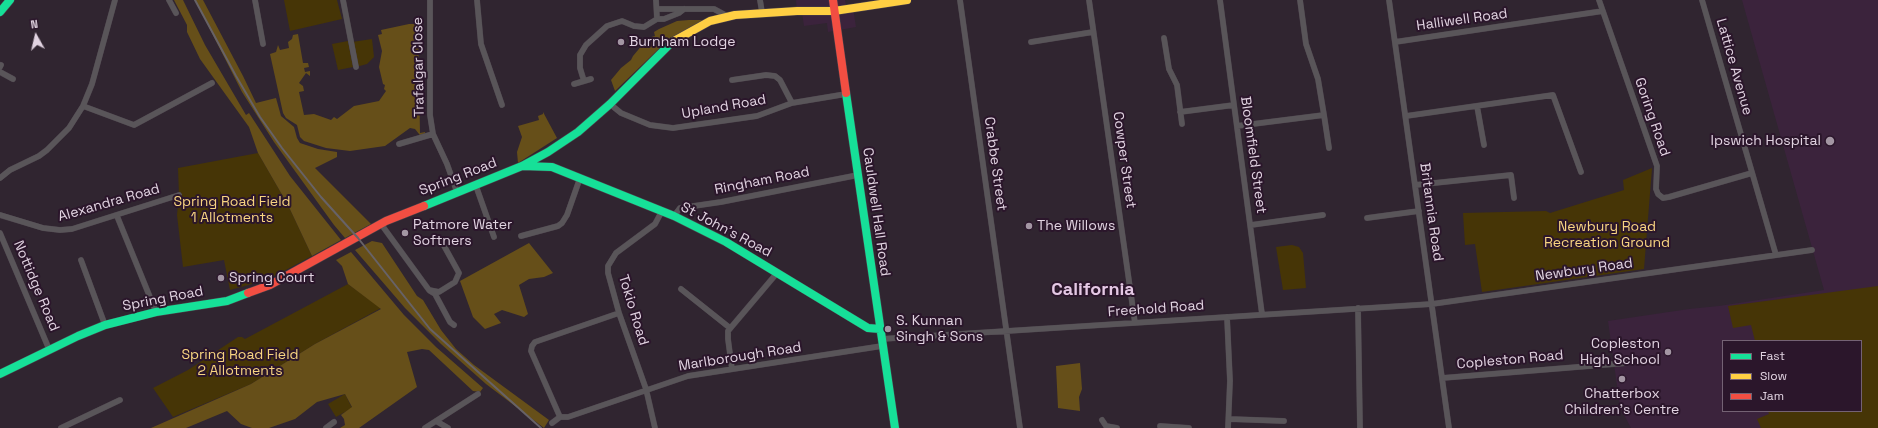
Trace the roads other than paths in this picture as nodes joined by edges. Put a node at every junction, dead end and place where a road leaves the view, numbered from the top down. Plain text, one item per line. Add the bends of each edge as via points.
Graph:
1 (10, 0) edge
2 (115, 0) edge
3 (169, 0) edge
4 (255, 0) edge
5 (343, 0) edge
6 (430, 0) edge
7 (477, 0) edge
8 (656, 0) edge
9 (760, 0) edge
10 (833, 0) edge
11 (907, 0) edge
12 (960, 0) edge
13 (1089, 0) edge
14 (1220, 0) edge
15 (1300, 0) edge
16 (1389, 0) edge
17 (1599, 0) edge
18 (1702, 0) edge
19 (657, 9) junction
20 (684, 9) junction
21 (834, 11) junction
22 (1603, 11) junction
23 (0, 12) edge
24 (762, 12) junction
25 (176, 13) dead end
26 (728, 16) junction
27 (657, 19) junction
28 (1093, 32) junction
29 (1164, 38) dead end
30 (1031, 42) dead end
31 (1395, 42) junction
32 (263, 44) dead end
33 (356, 66) dead end
34 (0, 72) edge
35 (13, 79) dead end
36 (592, 79) dead end
37 (732, 80) dead end
38 (584, 81) junction
39 (212, 83) dead end
40 (574, 84) dead end
41 (846, 94) junction
42 (792, 103) junction
43 (610, 104) junction
44 (502, 105) dead end
45 (1234, 105) junction
46 (83, 106) junction
47 (1477, 106) junction
48 (1180, 112) junction
49 (1324, 115) junction
50 (1406, 116) junction
51 (1182, 124) dead end
52 (1237, 126) junction
53 (433, 134) junction
54 (399, 144) dead end
55 (1484, 145) dead end
56 (1329, 148) dead end
57 (548, 152) junction
58 (522, 166) junction
59 (552, 168) junction
60 (1581, 172) dead end
61 (1752, 173) junction
62 (858, 175) junction
63 (0, 178) edge
64 (580, 178) junction
65 (1415, 185) junction
66 (476, 186) junction
67 (457, 192) junction
68 (179, 195) dead end
69 (1514, 198) dead end
70 (662, 211) junction
71 (1419, 211) junction
72 (0, 215) edge
73 (1323, 215) dead end
74 (117, 216) junction
75 (674, 216) junction
76 (1367, 218) dead end
77 (382, 224) junction
78 (1251, 225) junction
79 (0, 233) edge
80 (521, 236) dead end
81 (494, 237) dead end
82 (444, 244) dead end
83 (1812, 250) dead end
84 (1776, 255) junction
85 (81, 260) dead end
86 (778, 273) junction
87 (680, 289) dead end
88 (429, 290) junction
89 (1432, 304) junction
90 (1358, 308) junction
91 (156, 312) junction
92 (619, 313) junction
93 (1262, 314) junction
94 (1227, 317) junction
95 (1135, 323) junction
96 (454, 324) dead end
97 (105, 325) junction
98 (730, 328) junction
99 (880, 329) junction
100 (1006, 330) junction
101 (882, 343) junction
102 (49, 349) junction
103 (1627, 362) dead end
104 (732, 369) junction
105 (0, 374) edge
106 (1442, 378) junction
107 (646, 389) junction
108 (478, 394) dead end
109 (120, 400) dead end
110 (560, 418) junction
111 (1229, 419) junction
112 (1102, 420) dead end
113 (436, 421) junction
114 (1284, 421) dead end
115 (334, 422) dead end
116 (552, 424) dead end
117 (1160, 426) dead end
118 (1108, 427) edge
119 (61, 428) edge
120 (326, 428) edge
121 (426, 428) edge
122 (448, 428) edge
123 (655, 428) edge
124 (894, 428) edge
125 (1020, 428) edge
126 (1117, 428) edge
127 (1189, 428) edge
128 (1228, 428) edge
129 (1360, 428) edge
130 (1449, 428) edge

1 - 23 street
2 - 46 street via 92,84
3 - 25 street
4 - 32 street
5 - 33 street
6 - 53 street, Trafalgar Close via 429,104
7 - 44 street via 481,44
8 - 19 street
9 - 24 street
10 - 21 street, Cauldwell Hall Road
11 - 21 street, Spring Road
12 - 100 street, Crabbe Street
13 - 28 street, Cowper Street
14 - 45 street, Bloomfield Street
15 - 49 street via 1306,44 1318,79
16 - 31 street, Britannia Road
17 - 22 street, Goring Road
18 - 61 street, Lattice Avenue
19 - 20 street
19 - 27 street
20 - 26 street via 716,9
20 - 27 street via 679,13
21 - 24 street, Spring Road
21 - 41 street, Cauldwell Hall Road
22 - 31 street, Halliwell Road
22 - 61 street, Goring Road via 1657,166 1658,194 1663,198 1669,197
24 - 26 street, Spring Road
26 - 43 street, Spring Road via 710,21 678,37
27 - 38 street via 644,27 622,21 607,26 586,45 580,55
28 - 30 street
28 - 95 street, Cowper Street
29 - 48 street via 1169,69 1177,85
31 - 50 street, Britannia Road
34 - 35 street
36 - 38 street
37 - 42 street via 775,76 780,80
38 - 40 street
39 - 46 street via 134,125
41 - 42 street, Upland Road
41 - 62 street, Cauldwell Hall Road
42 - 43 street, Upland Road via 757,116 667,128 632,119 616,111
43 - 57 street, Spring Road via 578,132
45 - 48 street
45 - 52 street, Bloomfield Street
46 - 63 street via 69,128 47,150
47 - 50 street
47 - 55 street
47 - 60 street via 1553,95
48 - 51 street
49 - 52 street
49 - 56 street
50 - 65 street, Britannia Road
52 - 78 street, Bloomfield Street
53 - 54 street, Trafalgar Close
53 - 67 street, Trafalgar Close
57 - 58 street, Spring Road
57 - 59 street
58 - 59 street, St John's Road
58 - 66 street, Spring Road
59 - 64 street, St John's Road
61 - 84 street, Lattice Avenue
62 - 75 street, Ringham Road via 680,208
62 - 99 street, Cauldwell Hall Road
64 - 70 street, St John's Road
64 - 80 street via 562,223
65 - 69 street via 1511,175
65 - 71 street, Britannia Road
66 - 67 street, Spring Road
66 - 81 street
67 - 77 street, Spring Road
68 - 74 street, Alexandra Road
70 - 75 street, St John's Road
70 - 92 street, Tokio Road via 655,224 610,261 608,273
71 - 76 street
71 - 89 street, Britannia Road
72 - 74 street, Alexandra Road via 54,230 72,229
73 - 78 street
74 - 91 street
75 - 86 street, St John's Road
77 - 88 street
77 - 91 street, Spring Road via 270,285 227,301
78 - 93 street, Bloomfield Street
79 - 102 street, Nottidge Road
82 - 88 street via 459,273 455,282 439,292
83 - 84 street, Newbury Road
84 - 89 street, Newbury Road
85 - 97 street
86 - 98 street
86 - 99 street, St John's Road via 868,328
87 - 98 street
88 - 96 street via 435,294 450,322
89 - 90 street, Freehold Road
89 - 106 street, Britannia Road
90 - 93 street, Freehold Road
90 - 129 street
91 - 97 street, Spring Road
92 - 107 street, Tokio Road
92 - 110 street via 535,342 532,346 531,351
93 - 94 street, Freehold Road
94 - 95 street, Freehold Road
94 - 111 street
95 - 100 street, Freehold Road
97 - 102 street, Spring Road
98 - 104 street via 728,339
99 - 101 street, Cauldwell Hall Road
100 - 101 street, Freehold Road
100 - 125 street, Crabbe Street
101 - 104 street, Marlborough Road
101 - 124 street, Cauldwell Hall Road
102 - 105 street, Spring Road
103 - 106 street, Copleston Road
104 - 107 street, Marlborough Road via 684,376
106 - 130 street, Britannia Road
107 - 110 street, Marlborough Road
107 - 123 street, Tokio Road
108 - 113 street
109 - 119 street
110 - 116 street
111 - 114 street
111 - 128 street
112 - 118 street
113 - 121 street
113 - 122 street
115 - 120 street
117 - 127 street
118 - 126 street

